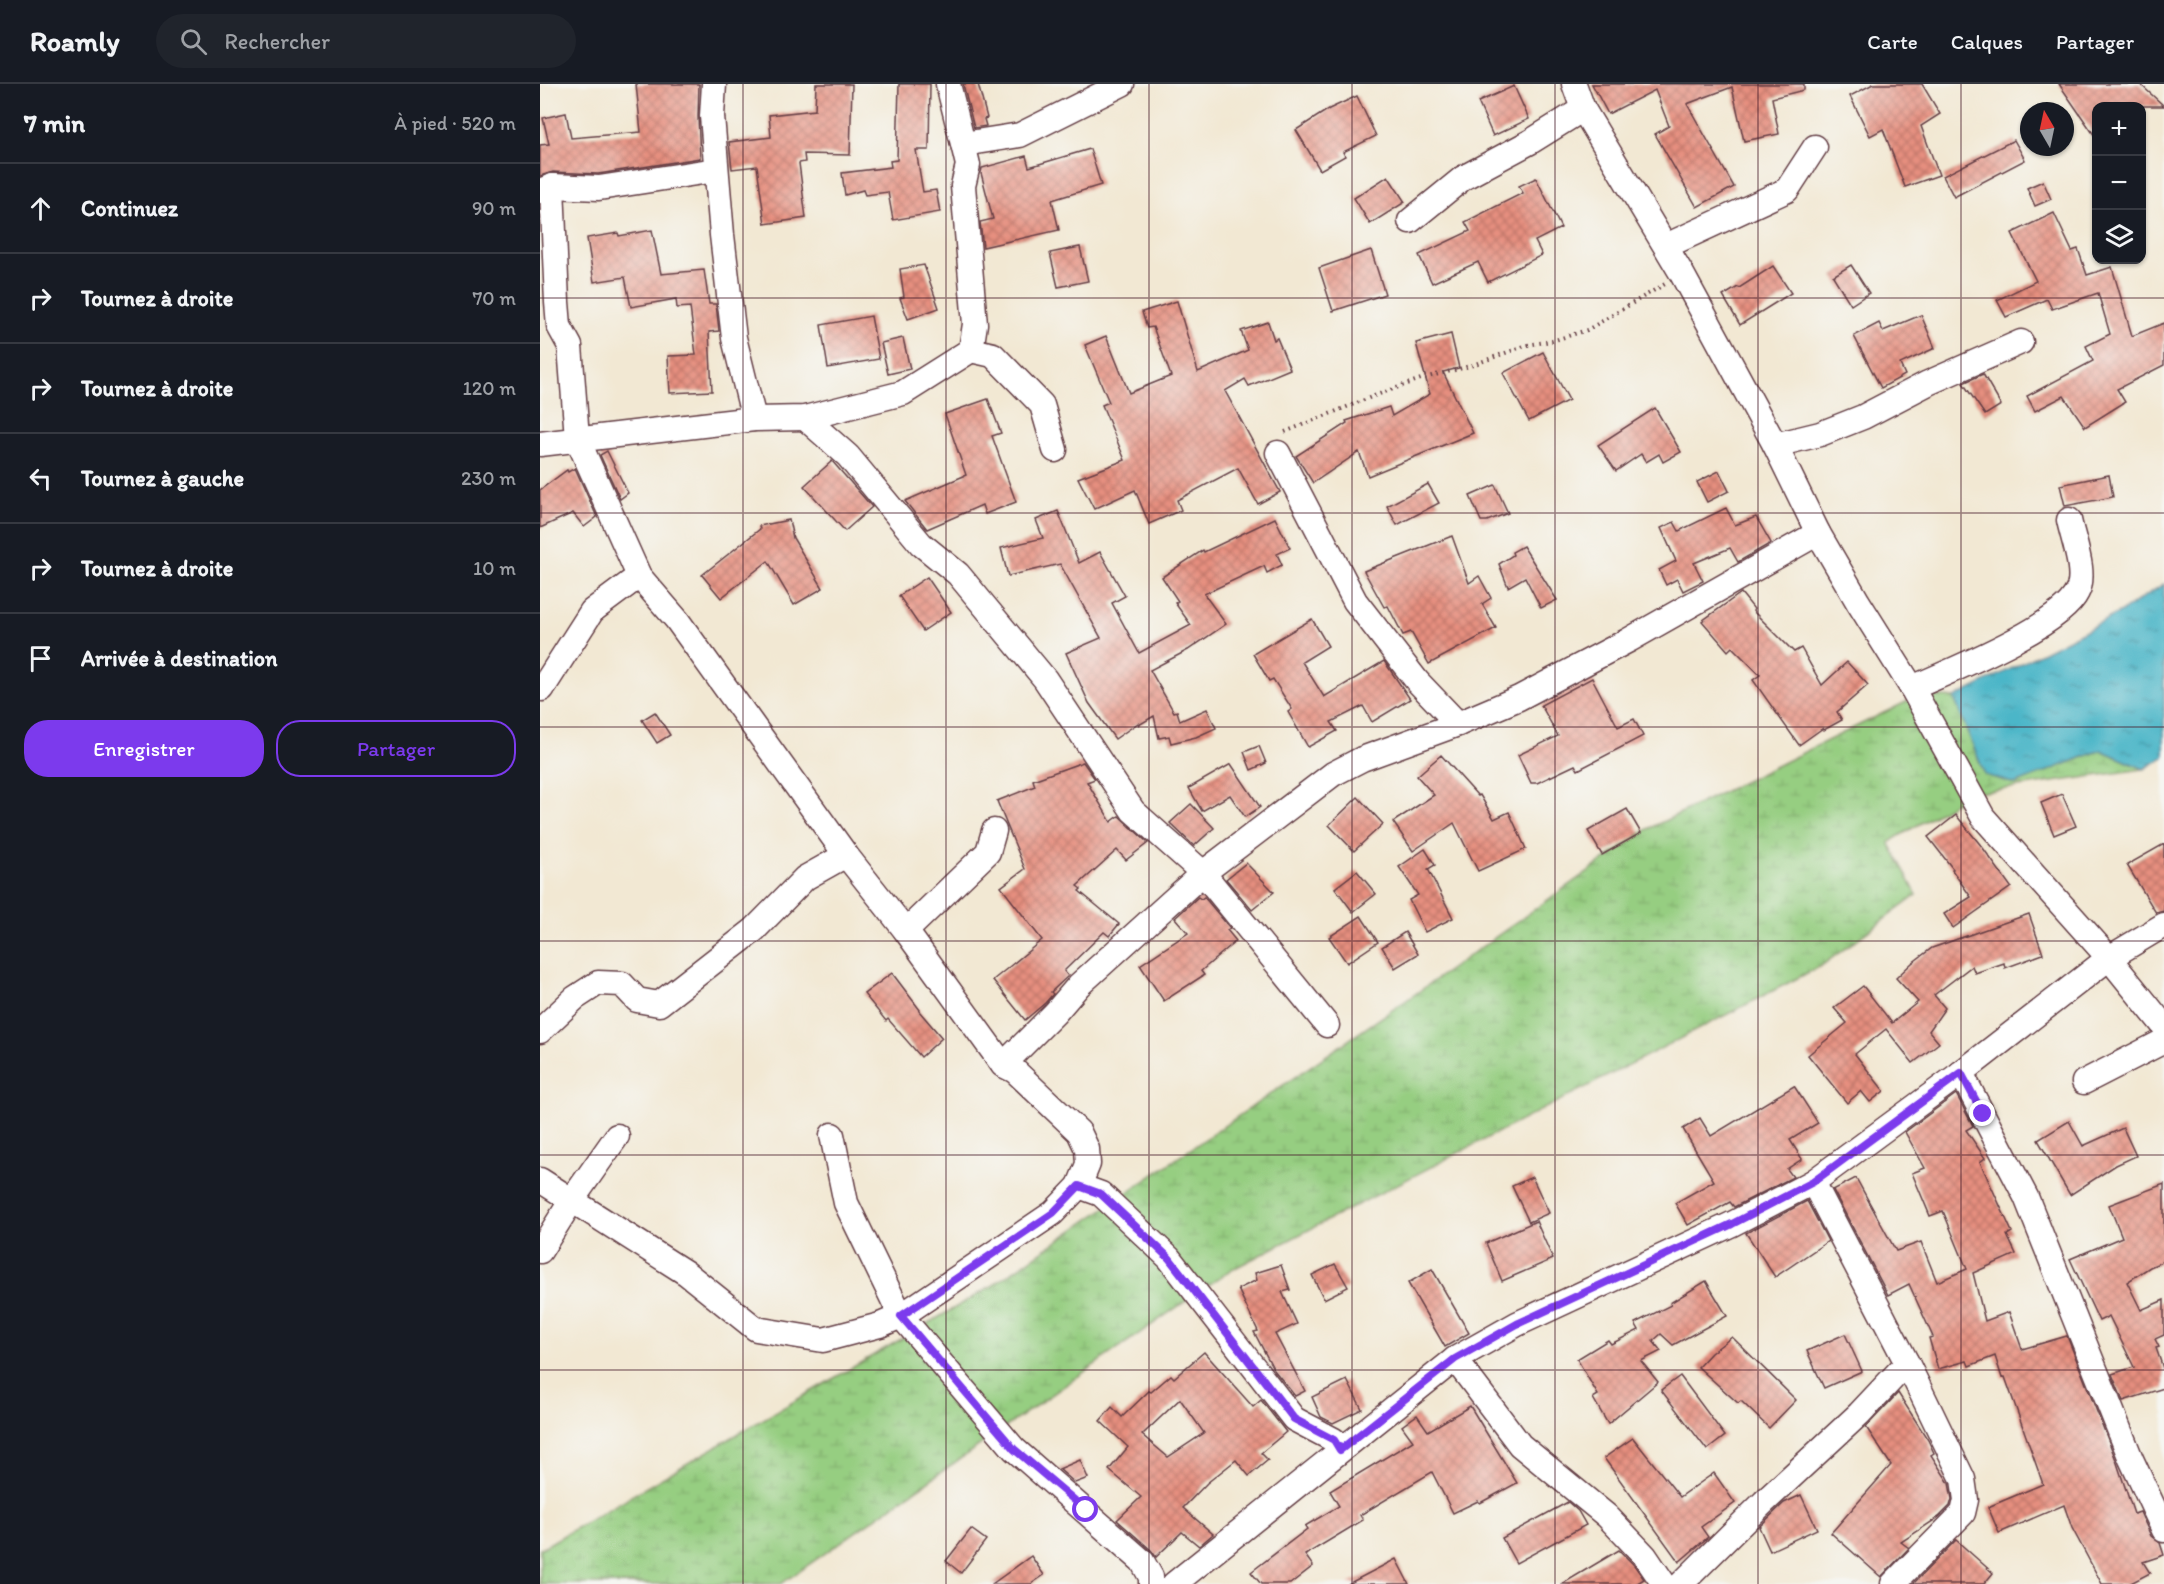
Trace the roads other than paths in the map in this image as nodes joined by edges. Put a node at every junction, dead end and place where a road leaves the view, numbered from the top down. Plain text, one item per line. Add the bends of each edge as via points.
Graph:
1 (714, 84) edge
2 (948, 84) edge
3 (1122, 84) edge
4 (1574, 84) edge
5 (1583, 109) junction
6 (963, 144) junction
7 (1815, 147) dead end
8 (716, 170) junction
9 (546, 188) edge
10 (1410, 221) dead end
11 (1666, 246) junction
12 (2021, 342) dead end
13 (971, 350) junction
14 (805, 418) junction
15 (754, 419) junction
16 (577, 438) junction
17 (540, 444) edge
18 (1775, 445) junction
19 (1055, 450) dead end
20 (1278, 453) road end
21 (2068, 520) dead end
22 (1818, 533) junction
23 (639, 576) junction
24 (540, 688) edge
25 (1912, 688) junction
26 (1458, 724) junction
27 (994, 831) dead end
28 (846, 855) junction
29 (1203, 873) junction
30 (2164, 925) edge
31 (906, 931) junction
32 (2109, 958) junction
33 (1327, 1025) dead end
34 (2164, 1026) edge
35 (540, 1031) edge
36 (2164, 1041) edge
37 (1003, 1065) junction
38 (1961, 1073) junction
39 (2084, 1082) dead end
40 (832, 1135) dead end
41 (617, 1137) dead end
42 (540, 1180) edge
43 (1813, 1182) junction
44 (1079, 1186) junction
45 (572, 1200) junction
46 (540, 1251) edge
47 (901, 1316) junction
48 (1455, 1359) junction
49 (1907, 1363) junction
50 (1340, 1450) junction
51 (2164, 1530) edge
52 (1151, 1584) edge
53 (1174, 1584) edge
54 (1664, 1584) edge
55 (1681, 1584) edge
56 (1893, 1584) edge

1 - 8 street
2 - 6 street
3 - 6 street via 1020,135
4 - 5 street
5 - 10 street via 1463,178
5 - 11 street
6 - 13 street via 968,165 963,186 975,324
7 - 11 street via 1787,190
8 - 9 street via 599,188
8 - 15 street via 734,338
9 - 16 street via 559,326 570,346
11 - 18 street
12 - 18 street via 1863,417 1820,434
13 - 14 street via 903,393
13 - 19 street via 993,355 1042,405
14 - 15 street
14 - 29 street via 848,456 921,544 958,574 1045,679 1133,811
15 - 16 street
16 - 17 street
16 - 23 street
18 - 22 street
20 - 26 street via 1355,601 1417,681
21 - 25 street via 2081,575 2078,591 2064,608 2034,629
22 - 25 street
22 - 26 street via 1629,640 1519,698
23 - 24 street via 592,611
23 - 28 street via 677,620
25 - 32 street via 1983,817
26 - 29 street via 1362,759 1333,774
27 - 31 street via 988,852
28 - 31 street
28 - 35 street via 805,878 754,930 659,1004 637,1000 622,984 598,983 575,998
29 - 33 street
29 - 37 street via 1079,985
30 - 32 street
31 - 37 street
32 - 34 street
32 - 38 street
36 - 39 street
37 - 44 street via 1015,1071 1079,1132 1087,1149 1088,1164
38 - 43 street
38 - 51 street via 2026,1197 2131,1459
40 - 47 street via 846,1203
41 - 45 street
42 - 45 street
43 - 48 street via 1517,1324
43 - 49 street
44 - 47 street via 1053,1213
44 - 50 street via 1101,1194 1169,1258 1294,1419 1334,1440
45 - 46 street
45 - 47 street via 686,1273 756,1329 823,1340
47 - 52 street via 1014,1449 1142,1561
48 - 50 street
48 - 54 street via 1520,1445 1607,1516 1645,1556
49 - 55 street
49 - 56 street via 1963,1479 1966,1500 1963,1513
50 - 53 street

